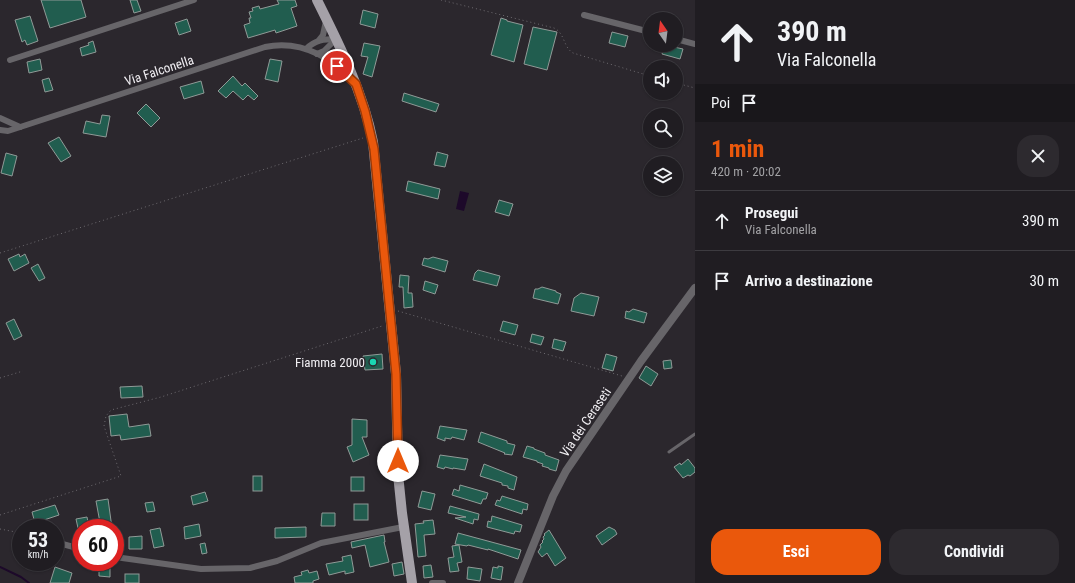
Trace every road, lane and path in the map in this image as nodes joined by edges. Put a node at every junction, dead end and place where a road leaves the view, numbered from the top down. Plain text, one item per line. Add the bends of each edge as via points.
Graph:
1 (194, 0) edge
2 (317, 0) edge
3 (441, 0) edge
4 (584, 15) dead end
5 (326, 18) junction
6 (643, 30) edge
7 (336, 39) junction
8 (320, 40) junction
9 (683, 41) edge
10 (695, 44) edge
11 (306, 49) junction
12 (317, 54) junction
13 (10, 60) dead end
14 (643, 74) edge
15 (356, 84) junction
16 (683, 85) edge
17 (695, 88) edge
18 (0, 118) edge
19 (20, 127) junction
20 (0, 130) edge
21 (371, 135) junction
22 (0, 253) edge
23 (695, 288) edge
24 (390, 308) junction
25 (391, 323) junction
26 (23, 370) dead end
27 (0, 378) edge
28 (629, 378) junction
29 (695, 434) edge
30 (669, 452) dead end
31 (0, 515) edge
32 (403, 527) junction
33 (0, 529) edge
34 (12, 531) edge
35 (124, 558) edge
36 (412, 583) edge
37 (432, 583) edge
38 (443, 583) edge
39 (518, 583) edge

1 - 13 street
2 - 5 main road
3 - 14 path via 554,28 560,31 567,47 573,53
4 - 6 street
5 - 7 main road
5 - 8 street
7 - 8 street
7 - 12 street via 324,52
7 - 15 main road
8 - 11 street
9 - 10 street
11 - 12 street, Via Falconella
11 - 19 street, Via Falconella via 287,45 265,47
12 - 15 street, Via Falconella via 329,59
15 - 21 main road
16 - 17 path
18 - 19 street
19 - 20 street, Via Falconella via 8,131
21 - 22 path
21 - 24 main road
23 - 28 street, Via dei Ceraseti
24 - 25 main road
24 - 28 path
25 - 31 path via 161,397 111,410 106,416 104,426 121,476
25 - 32 main road via 397,387 398,474
26 - 27 path
28 - 39 street, Via dei Ceraseti via 562,478
29 - 30 lane
32 - 35 street via 321,543 277,561 250,568 201,568
32 - 36 main road
33 - 34 path
37 - 38 street

